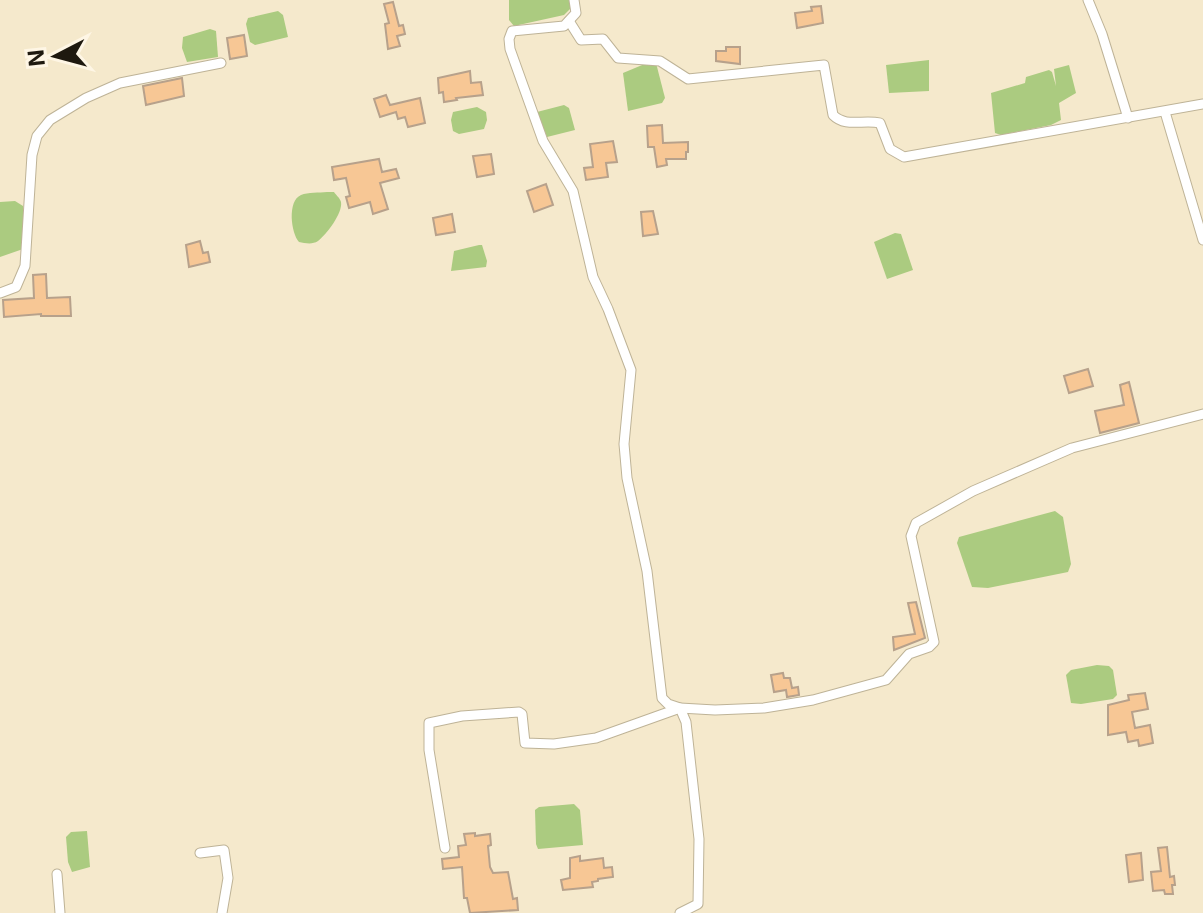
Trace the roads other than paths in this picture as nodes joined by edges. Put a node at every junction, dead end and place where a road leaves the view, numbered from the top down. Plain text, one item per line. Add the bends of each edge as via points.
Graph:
1 (574, 0) edge
2 (1088, 0) edge
3 (569, 21) junction
4 (221, 63) dead end
5 (1203, 104) edge
6 (1165, 112) junction
7 (1128, 118) junction
8 (1203, 240) edge
9 (0, 293) edge
10 (1203, 414) edge
11 (680, 708) junction
12 (445, 848) dead end
13 (200, 853) dead end
14 (57, 874) dead end
15 (60, 913) edge
16 (222, 913) edge
17 (680, 913) edge

1 - 3 street via 576,13
2 - 7 street
3 - 7 street via 581,40 603,39 618,58 660,61 688,79 824,65 833,115 846,123 880,123 890,149 904,157
3 - 11 street via 564,26 512,31 510,49 543,141 573,191 593,277 631,370 624,444 627,478 647,571 662,698
4 - 9 street via 120,83 50,120 37,136 32,155 25,266 16,287
5 - 6 street
6 - 7 street
6 - 8 street
10 - 11 street via 1072,448 973,491 916,523 911,536 934,642 909,654 886,680 764,708
11 - 12 street via 596,738 554,744 525,743 519,712 429,723
11 - 17 street via 686,722 699,852 698,904
13 - 16 street via 224,850 228,878
14 - 15 street

